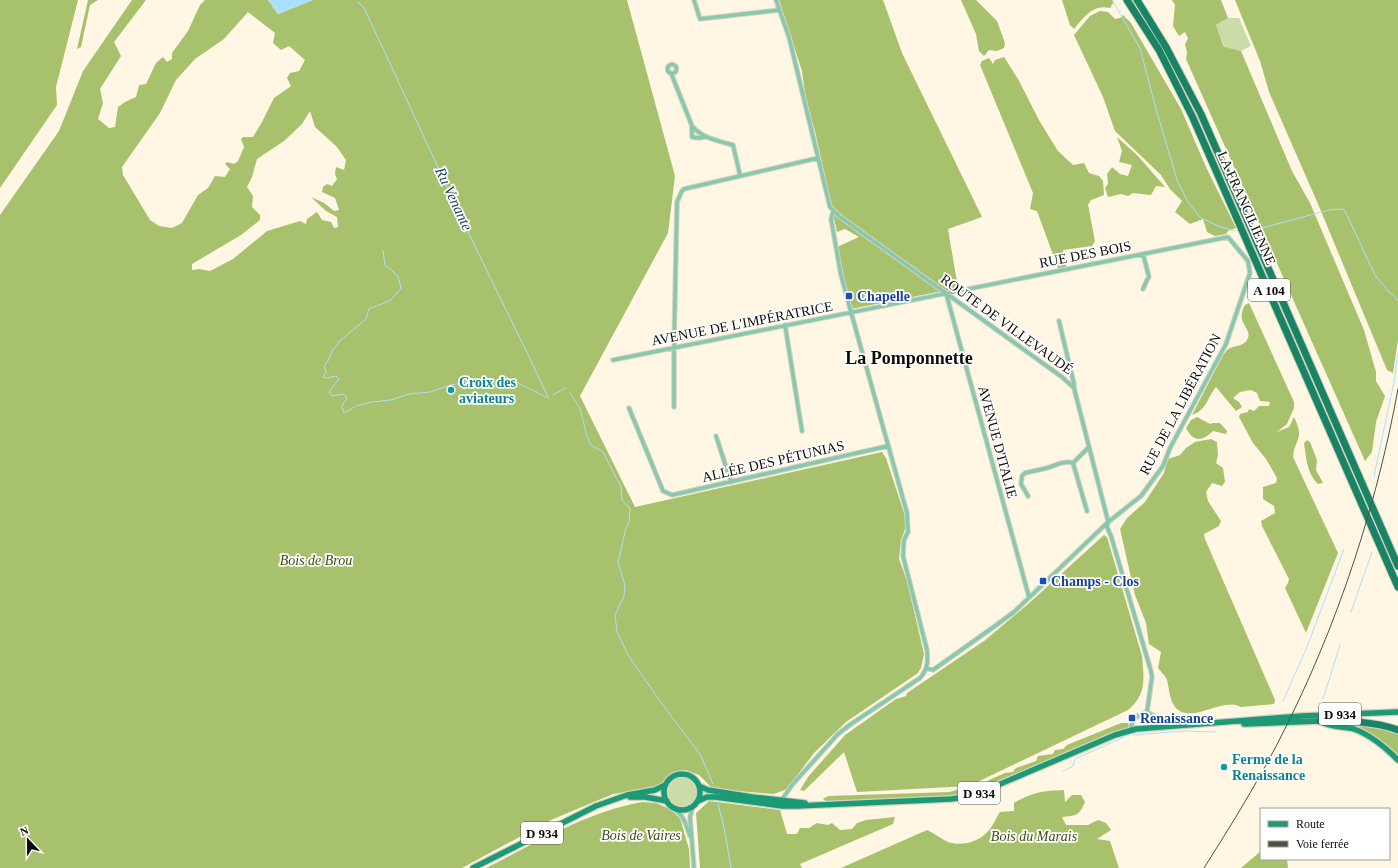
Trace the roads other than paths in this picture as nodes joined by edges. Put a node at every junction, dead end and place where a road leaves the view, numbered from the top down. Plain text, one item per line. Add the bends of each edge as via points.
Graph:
1 (694, 0) edge
2 (776, 0) edge
3 (1127, 0) edge
4 (1137, 0) edge
5 (779, 10) junction
6 (671, 73) dead end
7 (692, 126) junction
8 (705, 137) junction
9 (818, 158) junction
10 (740, 175) junction
11 (833, 212) junction
12 (1143, 254) junction
13 (1248, 261) joint
14 (1143, 289) dead end
15 (946, 293) junction
16 (851, 312) junction
17 (1059, 321) dead end
18 (785, 325) junction
19 (674, 347) junction
20 (613, 360) dead end
21 (1074, 388) junction
22 (674, 407) dead end
23 (629, 408) dead end
24 (802, 431) dead end
25 (716, 436) dead end
26 (888, 446) junction
27 (1089, 447) junction
28 (1073, 463) junction
29 (731, 482) junction
30 (1028, 496) dead end
31 (1086, 511) dead end
32 (1107, 523) junction
33 (1398, 566) edge
34 (1398, 586) edge
35 (1029, 597) junction
36 (927, 668) junction
37 (1146, 712) junction
38 (1398, 712) edge
39 (1320, 721) junction
40 (1198, 724) junction
41 (1398, 730) edge
42 (1130, 731) junction
43 (1398, 760) edge
44 (665, 785) junction
45 (699, 786) junction
46 (612, 800) junction
47 (781, 800) junction
48 (667, 801) junction
49 (698, 801) junction
50 (749, 801) junction
51 (817, 805) junction
52 (693, 806) junction
53 (675, 809) junction
54 (692, 843) junction
55 (473, 868) edge
56 (694, 868) edge

1 - 5 street via 700,19
2 - 5 street
3 - 34 highway, LA FRANCILIENNE / A 104 via 1159,50 1193,118
4 - 33 highway, LA FRANCILIENNE / A 104 via 1166,47 1201,114
5 - 9 street via 789,37
6 - 7 street
7 - 8 street
7 - 8 street via 692,137
8 - 10 street via 733,145
9 - 10 street
9 - 11 street via 828,202
10 - 19 street via 684,189 677,202
11 - 15 street, ROUTE DE VILLEVAUDÉ
11 - 16 street via 831,219 841,275
12 - 13 street, RUE DES BOIS via 1228,237
12 - 14 street via 1149,277
12 - 15 street, RUE DES BOIS
13 - 32 street, RUE DE LA LIBÉRATION via 1250,273 1226,344 1170,448 1163,466 1141,496
15 - 16 street, AVENUE DE L'IMPÉRATRICE
15 - 21 street, ROUTE DE VILLEVAUDÉ
15 - 35 street, AVENUE D'ITALIE
16 - 18 street, AVENUE DE L'IMPÉRATRICE
16 - 26 street
17 - 21 street
18 - 19 street, AVENUE DE L'IMPÉRATRICE
18 - 24 street
19 - 20 street, AVENUE DE L'IMPÉRATRICE
19 - 22 street
21 - 27 street, ROUTE DE VILLEVAUDÉ
23 - 29 street, ALLÉE DES PÉTUNIAS via 663,492 672,495
25 - 29 street
26 - 29 street, ALLÉE DES PÉTUNIAS
26 - 36 street via 907,513 908,532 904,540 903,556 926,650
27 - 28 street
27 - 32 street, ROUTE DE VILLEVAUDÉ
28 - 30 street via 1061,463 1025,473 1021,484
28 - 31 street
32 - 35 street, RUE DE LA LIBÉRATION
32 - 37 street, ROUTE DE VILLEVAUDÉ via 1151,671
35 - 36 street, RUE DE LA LIBÉRATION via 995,626 938,667 933,670
36 - 47 street via 920,678 838,734
37 - 40 street via 1168,723
37 - 42 street via 1140,713 1134,719
38 - 40 main road, D 934
39 - 41 highway via 1355,721
39 - 42 main road, D 934
39 - 43 main road, D 934 via 1326,725 1355,730 1367,735
40 - 42 main road, D 934
42 - 51 main road, D 934 via 1114,735 972,796
44 - 45 main road via 680,774 687,774
44 - 46 main road, D 934 via 655,790
44 - 48 main road via 664,796
45 - 47 main road, D 934 via 708,790
45 - 49 main road
46 - 48 main road, D 934 via 645,797
46 - 55 main road, D 934
47 - 50 street
47 - 51 main road, D 934
48 - 53 main road
49 - 50 main road, D 934 via 707,797
49 - 52 main road
50 - 51 main road, D 934 via 782,806
52 - 53 main road via 688,809
52 - 54 street via 690,817
53 - 54 street via 684,818
54 - 56 street

